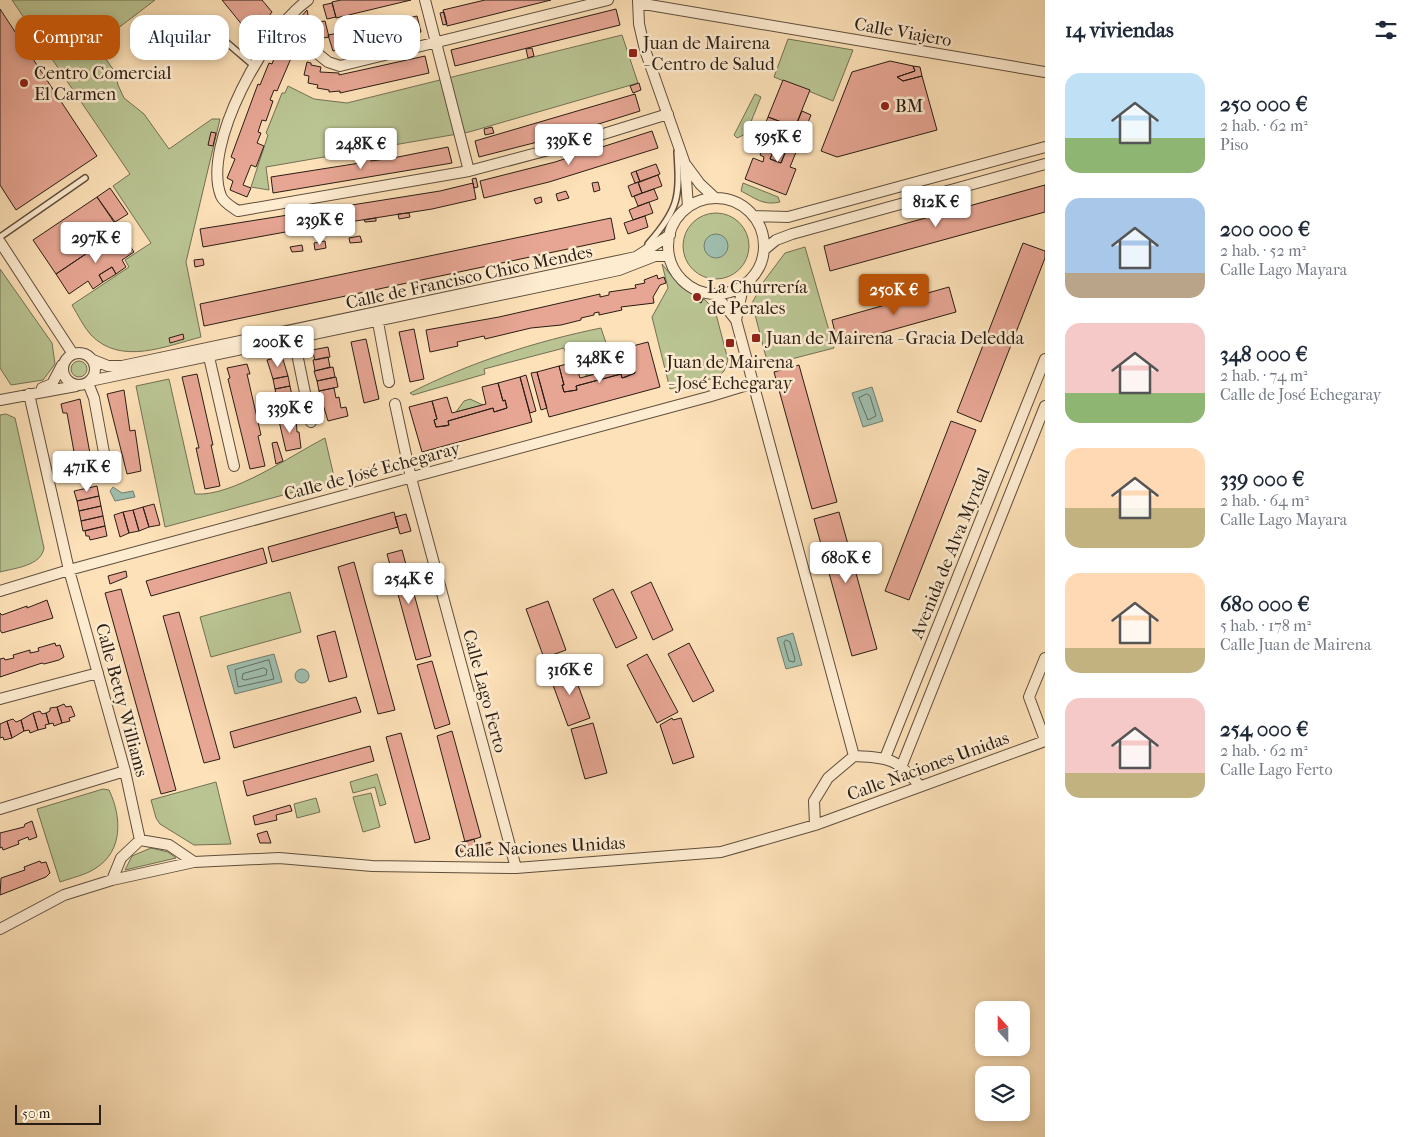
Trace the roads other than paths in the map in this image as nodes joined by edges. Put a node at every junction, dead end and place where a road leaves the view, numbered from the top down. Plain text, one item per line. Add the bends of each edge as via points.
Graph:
1 (308, 0) edge
2 (425, 0) edge
3 (608, 0) edge
4 (638, 2) edge
5 (293, 15) edge
6 (436, 43) junction
7 (229, 45) edge
8 (324, 59) edge
9 (257, 60) edge
10 (253, 65) junction
11 (1045, 72) edge
12 (668, 114) junction
13 (676, 139) junction
14 (1045, 147) edge
15 (685, 164) junction
16 (1045, 164) edge
17 (469, 171) junction
18 (85, 178) dead end
19 (715, 198) junction
20 (688, 207) junction
21 (754, 216) junction
22 (670, 235) junction
23 (0, 237) edge
24 (0, 242) edge
25 (648, 250) junction
26 (765, 250) junction
27 (670, 256) junction
28 (742, 287) junction
29 (716, 295) junction
30 (736, 320) junction
31 (378, 322) junction
32 (294, 340) junction
33 (73, 354) junction
34 (209, 357) junction
35 (1045, 359) edge
36 (93, 360) junction
37 (63, 364) junction
38 (89, 382) junction
39 (390, 382) dead end
40 (754, 383) junction
41 (76, 386) junction
42 (29, 394) junction
43 (0, 400) edge
44 (395, 404) dead end
45 (1045, 406) edge
46 (312, 422) dead end
47 (105, 458) dead end
48 (234, 466) dead end
49 (411, 478) junction
50 (69, 570) junction
51 (0, 591) edge
52 (1044, 662) edge
53 (98, 674) junction
54 (0, 699) edge
55 (1045, 740) edge
56 (854, 756) junction
57 (885, 758) junction
58 (902, 765) junction
59 (125, 771) junction
60 (920, 786) junction
61 (0, 809) edge
62 (815, 825) junction
63 (140, 840) junction
64 (194, 862) junction
65 (516, 868) junction
66 (112, 880) junction
67 (0, 929) edge

1 - 5 street
2 - 6 street
3 - 6 street
4 - 11 street, Calle Viajero
4 - 12 street via 645,50
6 - 8 street via 340,66
6 - 17 street
7 - 10 lane
9 - 10 street
10 - 17 street via 233,107 216,176 222,197 238,211
12 - 13 street
12 - 17 street
13 - 15 street
13 - 25 lane via 679,187 676,204 670,218 648,244
14 - 21 street via 788,217
15 - 19 street
15 - 20 street
16 - 26 street via 792,234 776,240
18 - 23 lane
19 - 20 street
19 - 21 street via 744,206
20 - 22 street via 678,217
21 - 26 street via 761,227
22 - 25 street, Calle de Francisco Chico Mendes
22 - 27 street
24 - 33 street
25 - 36 street, Calle de Francisco Chico Mendes via 627,260 122,366 108,366
26 - 28 street via 761,266
27 - 29 street via 678,276 688,286
27 - 31 street, Calle de Francisco Chico Mendes via 655,256 619,270
28 - 29 street
28 - 30 street
29 - 30 street
30 - 40 street
31 - 32 street, Calle de Francisco Chico Mendes
31 - 39 street
32 - 34 street, Calle de Francisco Chico Mendes
32 - 46 street
33 - 36 street via 84,353
33 - 37 street
34 - 38 street, Calle de Francisco Chico Mendes
34 - 48 street
35 - 57 street, Avenida de Alva Myrdal
36 - 38 street via 95,371
37 - 41 street via 64,378
37 - 42 street via 52,384
38 - 41 street
38 - 47 street
40 - 49 street, Calle de José Echegaray
40 - 56 street
41 - 42 street
42 - 43 street
42 - 50 street, Calle Betty Williams
44 - 49 street, Calle Lago Ferto
45 - 58 street, Avenida de Alva Myrdal
49 - 50 street, Calle de José Echegaray
49 - 65 street, Calle Lago Ferto
50 - 51 street, Calle de José Echegaray
50 - 53 street, Calle Betty Williams
52 - 55 street via 1029,697
53 - 54 street
53 - 59 street, Calle Betty Williams
55 - 60 street, Calle Naciones Unidas
56 - 57 street
56 - 62 street via 828,778 814,801
57 - 58 street
58 - 60 street
59 - 61 street
59 - 63 street, Calle Betty Williams
60 - 62 street, Calle Naciones Unidas
62 - 65 street, Calle Naciones Unidas via 721,852
63 - 64 street via 170,845
63 - 66 street via 121,858
64 - 65 street, Calle Naciones Unidas via 279,858 372,866
64 - 66 street, Calle Naciones Unidas
66 - 67 street, Calle Naciones Unidas via 64,895

